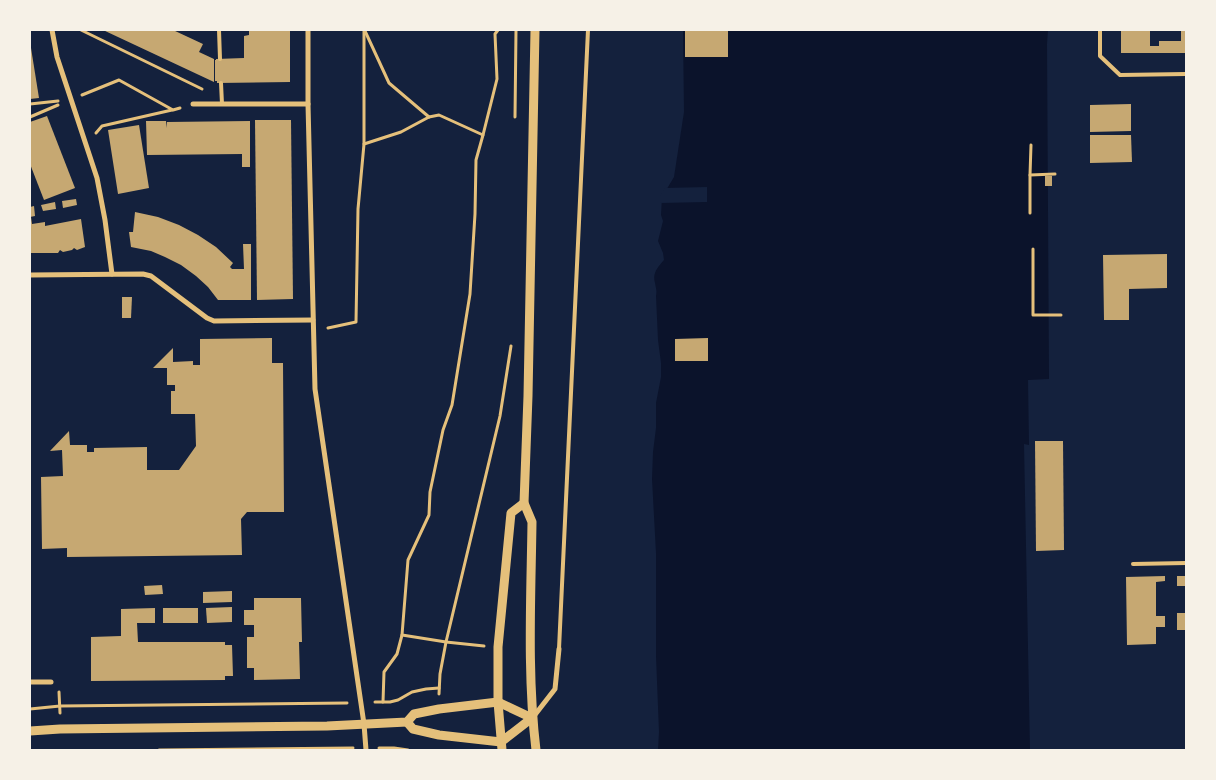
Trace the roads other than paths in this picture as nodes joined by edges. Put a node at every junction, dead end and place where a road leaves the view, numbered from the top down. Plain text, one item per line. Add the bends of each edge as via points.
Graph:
1 (52, 30) edge
2 (219, 30) edge
3 (308, 30) edge
4 (535, 30) edge
5 (588, 30) edge
6 (1100, 30) edge
7 (220, 59) dead end
8 (1186, 74) edge
9 (221, 83) dead end
10 (193, 104) road end
11 (222, 104) junction
12 (308, 104) junction
13 (112, 274) junction
14 (30, 275) edge
15 (314, 320) junction
16 (524, 503) junction
17 (1186, 563) edge
18 (1132, 564) dead end
19 (559, 649) joint
20 (30, 682) edge
21 (51, 682) dead end
22 (498, 702) junction
23 (532, 718) junction
24 (407, 722) junction
25 (364, 724) junction
26 (30, 731) edge
27 (502, 746) edge
28 (367, 749) edge
29 (536, 750) edge

1 - 13 street via 57,57 97,178
2 - 7 lane
3 - 12 street
4 - 16 street
5 - 19 lane
6 - 8 lane via 1100,56 1120,75
9 - 11 lane
10 - 11 street
11 - 12 street
12 - 15 street
13 - 14 street
13 - 15 street via 151,276 214,321
15 - 25 street via 315,389
16 - 22 street via 512,513 498,648
16 - 23 street via 532,522
17 - 18 lane
19 - 23 street via 556,689
20 - 21 street
22 - 23 street
22 - 24 street via 414,714
22 - 27 street
23 - 27 street
23 - 29 street
24 - 25 street
24 - 27 street via 414,729
25 - 26 street
25 - 28 street

